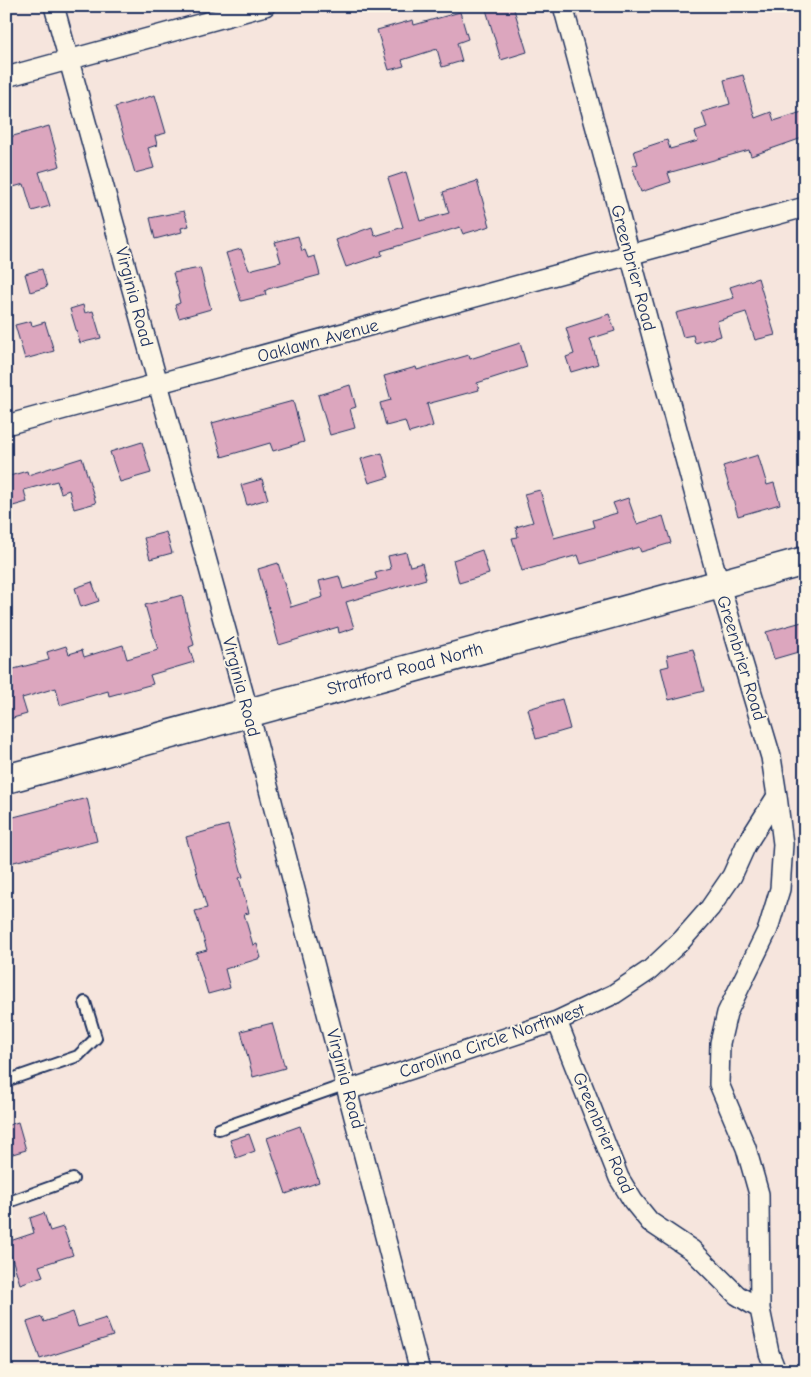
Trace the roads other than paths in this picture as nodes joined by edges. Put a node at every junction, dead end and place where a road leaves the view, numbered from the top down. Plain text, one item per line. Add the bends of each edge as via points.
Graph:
1 (54, 6) edge
2 (265, 6) edge
3 (563, 6) edge
4 (69, 59) junction
5 (6, 78) edge
6 (805, 207) edge
7 (629, 256) junction
8 (158, 384) junction
9 (6, 425) edge
10 (805, 561) edge
11 (719, 584) junction
12 (248, 712) junction
13 (6, 779) edge
14 (777, 796) junction
15 (85, 1002) dead end
16 (557, 1021) junction
17 (6, 1081) edge
18 (347, 1087) junction
19 (219, 1129) dead end
20 (73, 1179) dead end
21 (6, 1203) edge
22 (760, 1309) junction
23 (420, 1371) edge
24 (776, 1371) edge

1 - 4 street, Virginia Road
2 - 4 street
3 - 7 street, Greenbrier Road
4 - 5 street
4 - 8 street, Virginia Road
6 - 7 street, Oaklawn Avenue
7 - 8 street, Oaklawn Avenue
7 - 11 street, Greenbrier Road
8 - 9 street, Oaklawn Avenue
8 - 12 street, Virginia Road
10 - 11 main road, Stratford Road North
11 - 12 main road, Stratford Road North
11 - 14 street, Greenbrier Road via 771,757
12 - 13 main road, Stratford Road North
12 - 18 street, Virginia Road
14 - 16 street, Carolina Circle Northwest via 746,846 732,876 682,940 650,970 614,994
14 - 22 street, Greenbrier Road via 783,844 780,889 768,929 727,1013 720,1043 719,1068 719,1084 746,1148 759,1194
15 - 17 lane via 96,1038 78,1056
16 - 18 street, Carolina Circle Northwest
16 - 22 street, Greenbrier Road via 619,1178 633,1202 650,1222 692,1250 737,1295
18 - 19 lane
18 - 23 street, Virginia Road
20 - 21 lane
22 - 24 street, Greenbrier Road

